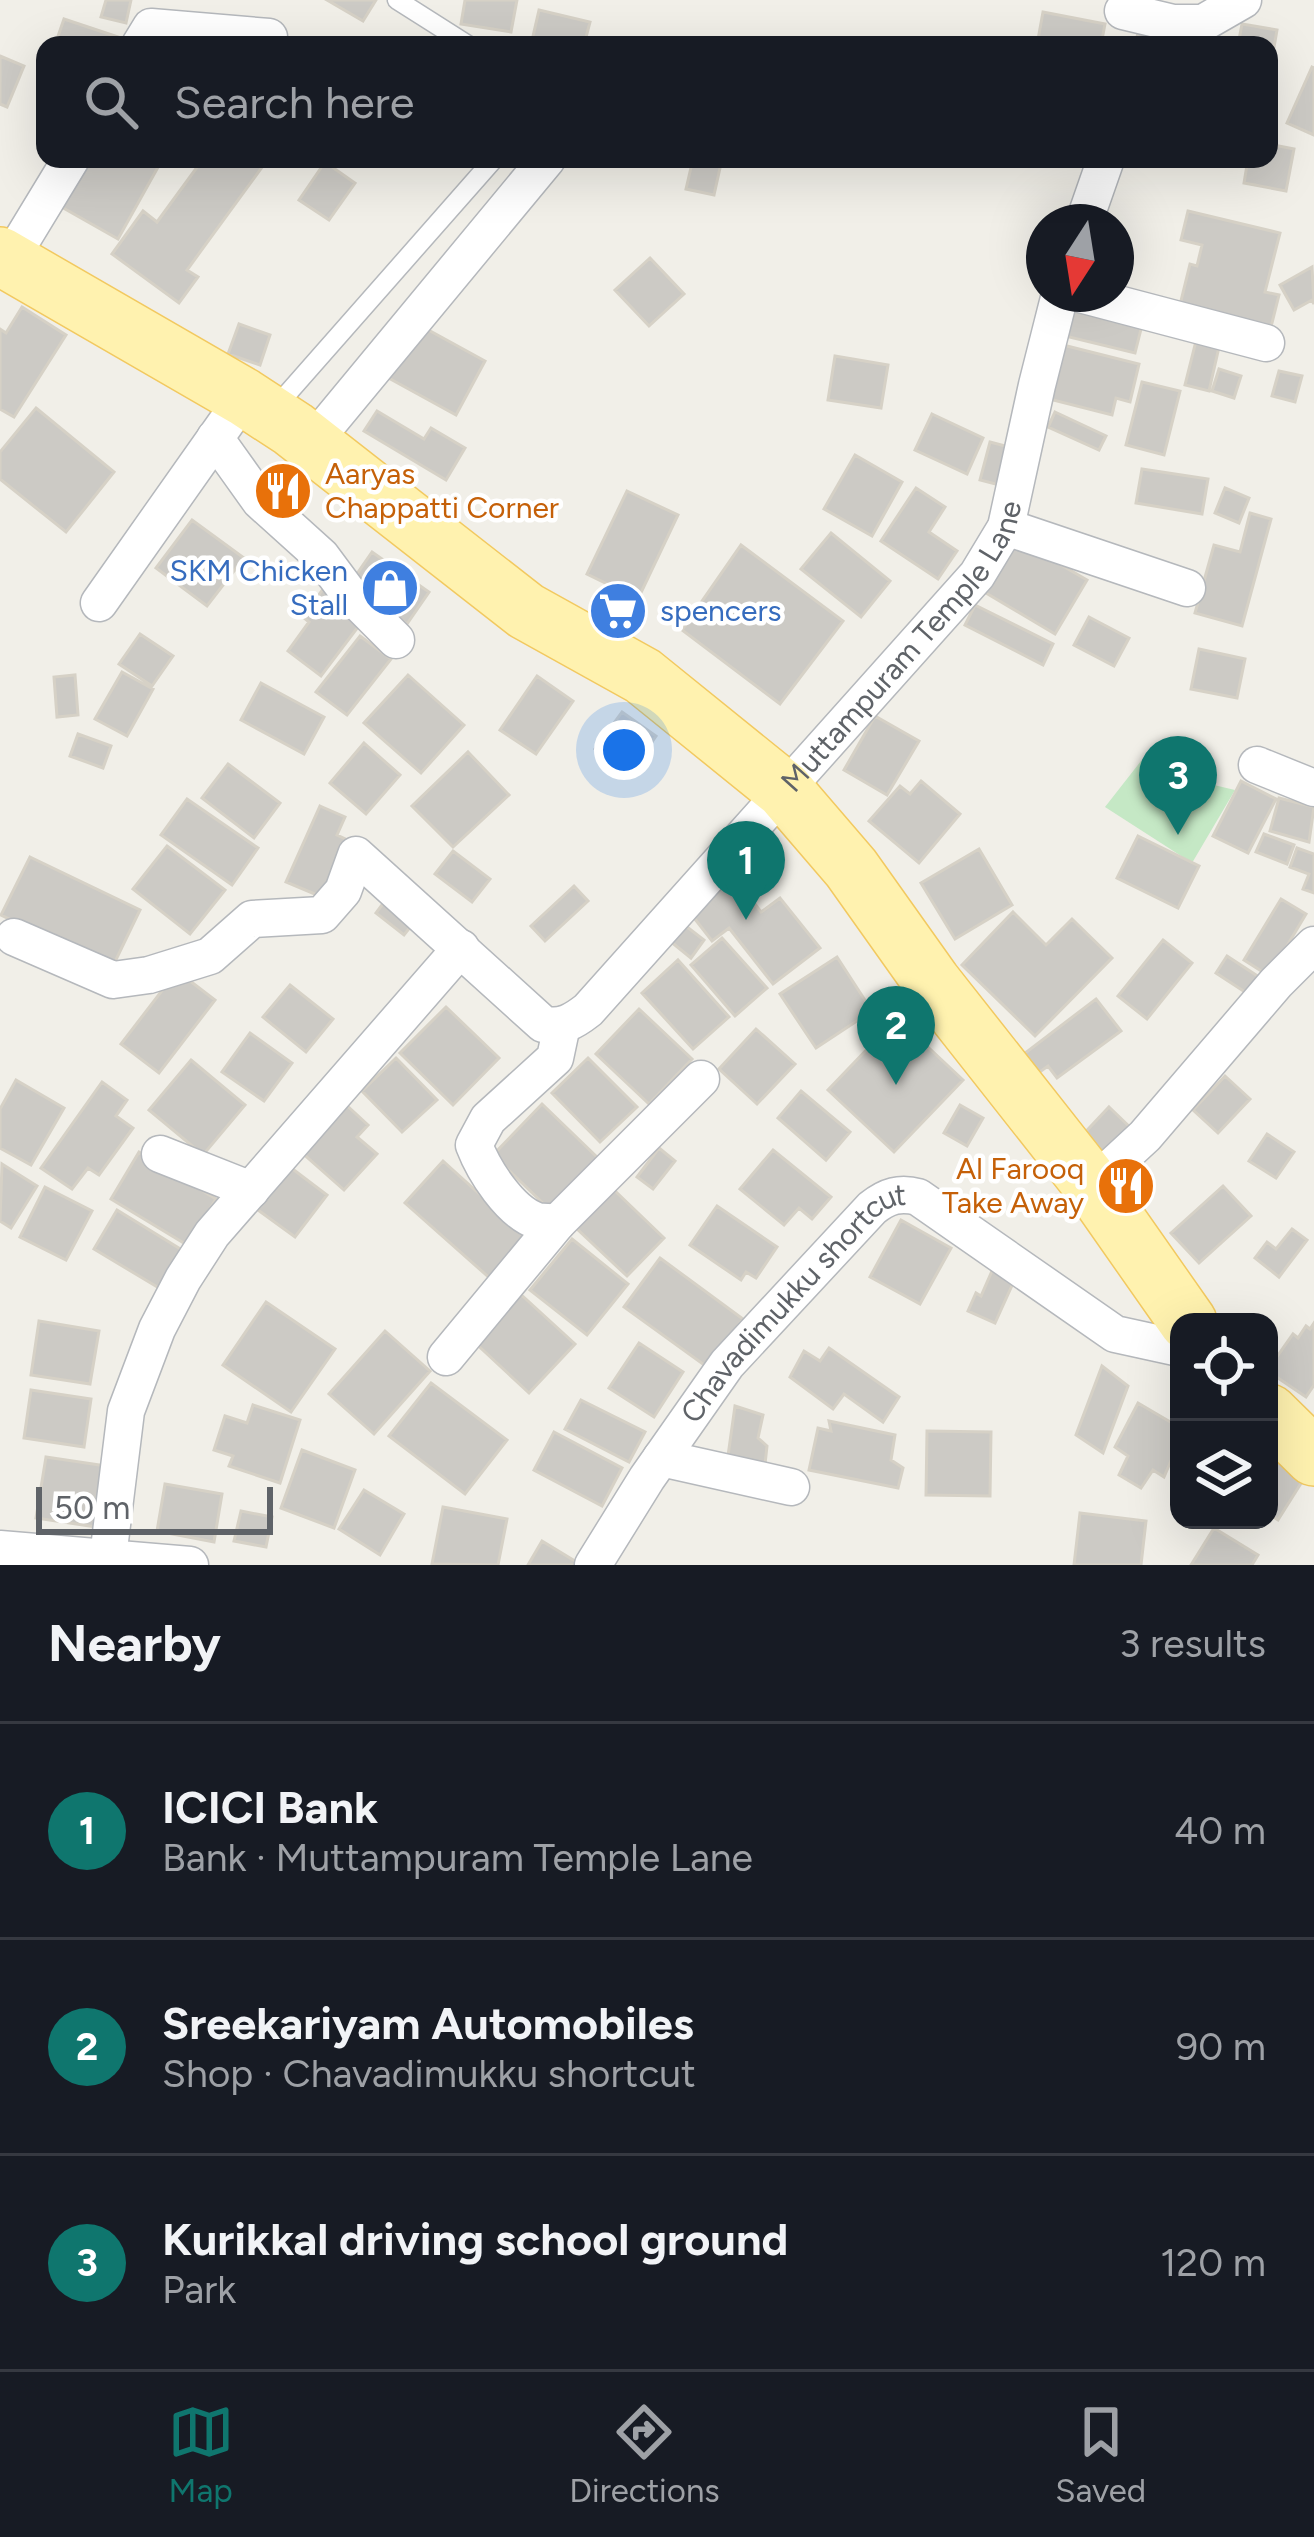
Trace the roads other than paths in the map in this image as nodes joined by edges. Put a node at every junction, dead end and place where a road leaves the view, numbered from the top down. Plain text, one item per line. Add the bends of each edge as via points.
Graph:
1 (397, 0) edge
2 (1243, 0) edge
3 (1122, 19) edge
4 (148, 24) edge
5 (260, 36) edge
6 (454, 36) edge
7 (65, 168) edge
8 (486, 168) edge
9 (537, 168) edge
10 (1103, 168) edge
11 (1090, 204) edge
12 (4, 258) edge
13 (1134, 308) edge
14 (1055, 312) edge
15 (1266, 343) dead end
16 (260, 423) junction
17 (1006, 527) junction
18 (1186, 588) dead end
19 (98, 603) dead end
20 (396, 640) dead end
21 (1257, 765) dead end
22 (1314, 788) edge
23 (784, 790) junction
24 (14, 937) dead end
25 (1314, 945) edge
26 (461, 948) junction
27 (562, 1025) junction
28 (701, 1079) dead end
29 (160, 1154) dead end
30 (1092, 1185) junction
31 (251, 1190) junction
32 (557, 1222) junction
33 (1182, 1313) edge
34 (1170, 1346) edge
35 (446, 1358) dead end
36 (1277, 1421) edge
37 (1314, 1457) edge
38 (661, 1458) junction
39 (791, 1487) dead end
40 (0, 1550) edge
41 (95, 1559) edge
42 (190, 1565) edge
43 (593, 1565) edge

1 - 6 lane
2 - 3 street via 1204,23
4 - 5 street
7 - 12 street
8 - 16 lane
9 - 16 street
10 - 11 street
12 - 16 main road
13 - 15 street
14 - 17 street, Muttampuram Temple Lane
16 - 19 street
16 - 20 street via 260,501
16 - 23 main road via 526,610 643,676
17 - 18 street
17 - 23 street, Muttampuram Temple Lane via 977,575
21 - 22 street
23 - 27 street, Muttampuram Temple Lane via 588,1010
23 - 30 main road
24 - 26 street via 112,980 149,974 210,956 252,919 322,915 343,891 356,855
25 - 30 street
26 - 27 street via 543,1024
26 - 31 street
27 - 32 street via 555,1058 488,1119 474,1145 484,1171 520,1211
28 - 32 street
29 - 31 street
30 - 33 main road
31 - 41 street via 212,1234 157,1329 126,1411
32 - 35 street
34 - 38 street, Chavadimukku shortcut via 1115,1334 918,1197 894,1195 872,1208 727,1364
36 - 37 main road
38 - 39 street
38 - 43 street, Chavadimukku shortcut
40 - 41 street
41 - 42 street

